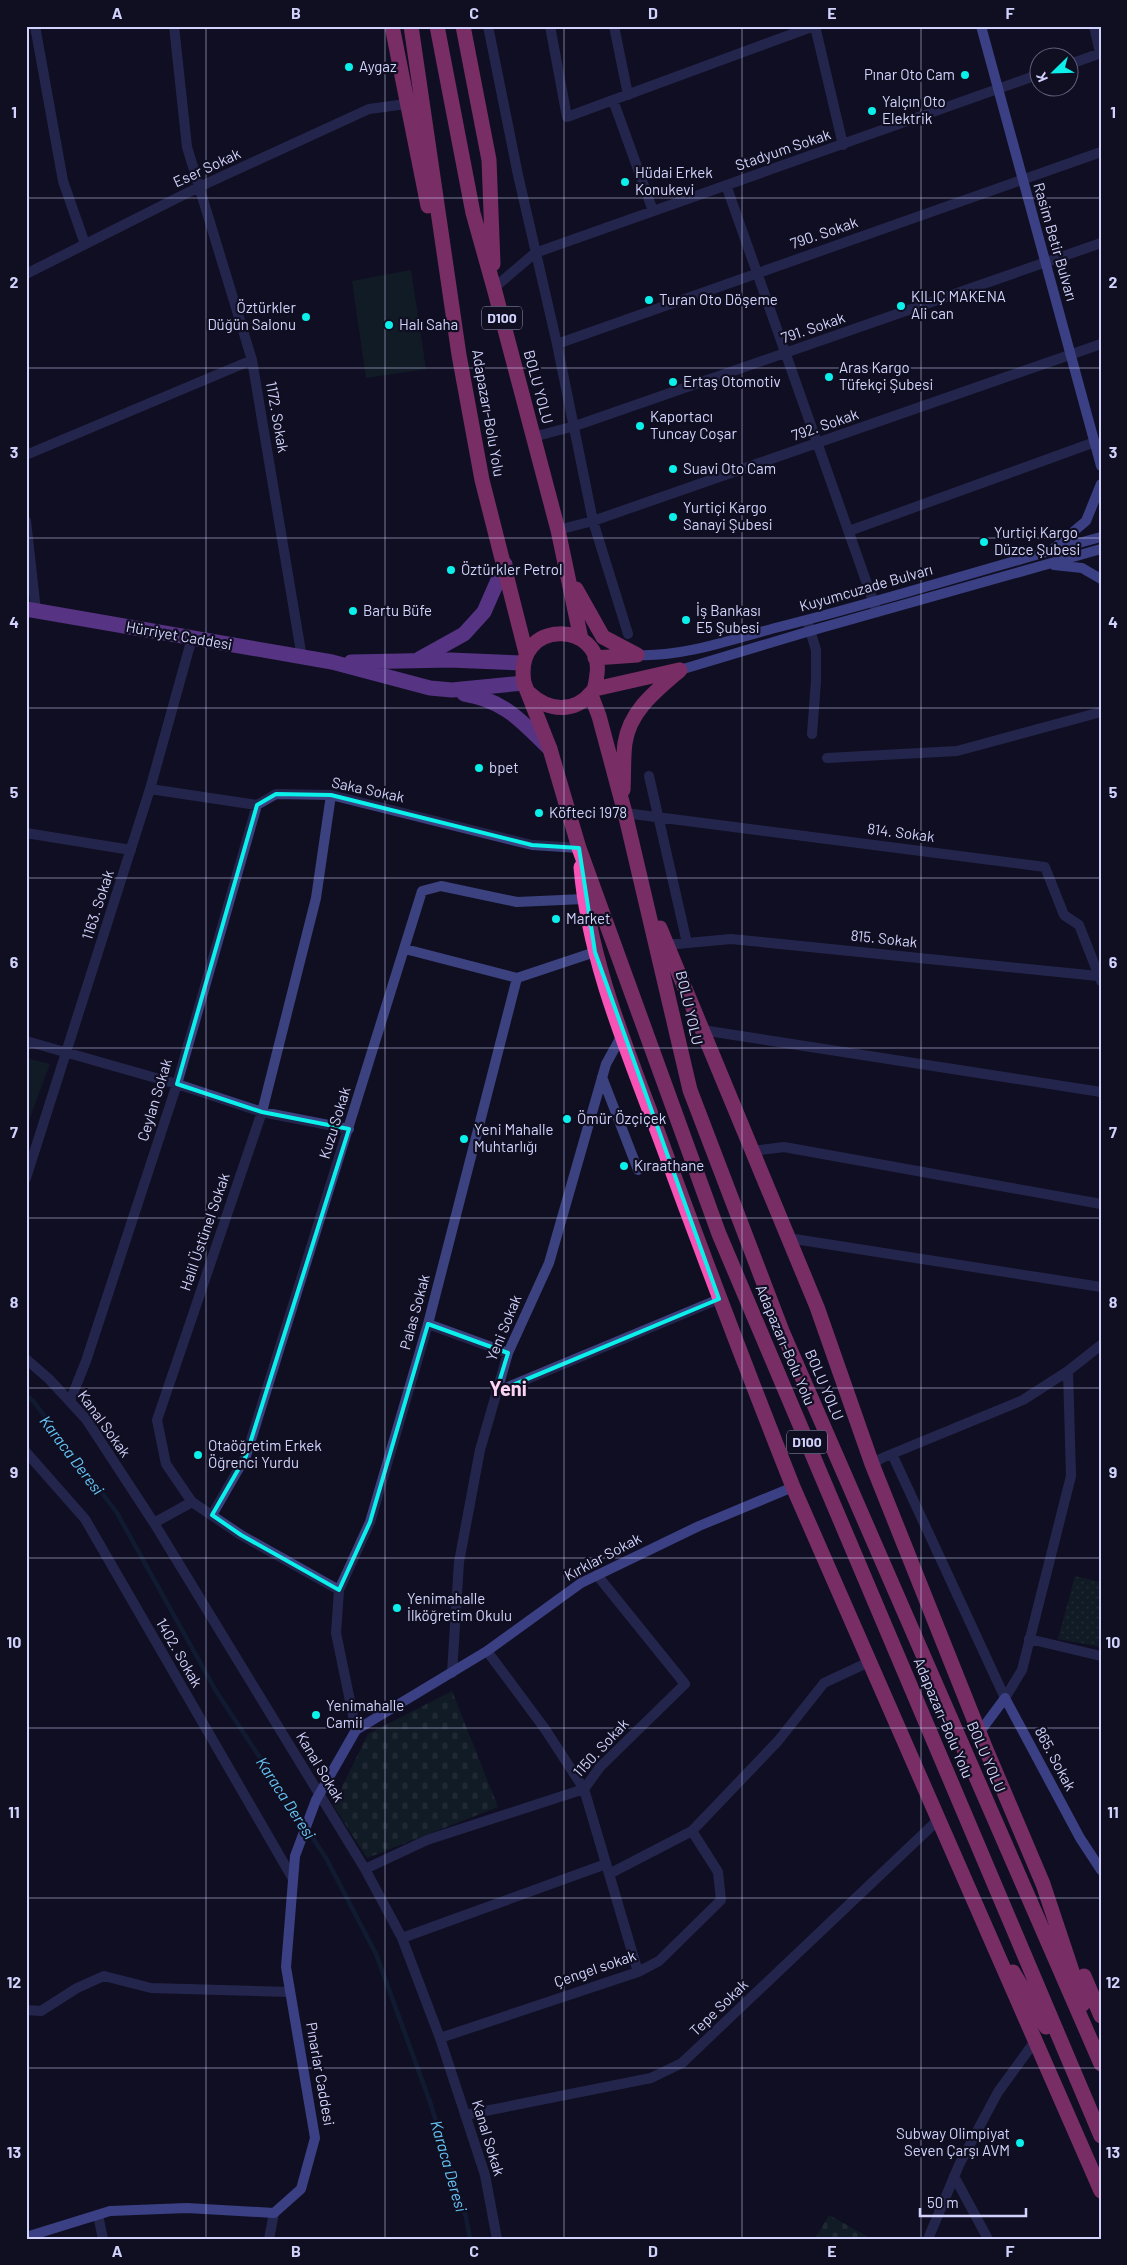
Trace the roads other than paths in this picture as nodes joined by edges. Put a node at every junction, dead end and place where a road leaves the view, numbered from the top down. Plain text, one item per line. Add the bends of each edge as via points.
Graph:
1 (35, 26) edge
2 (174, 26) edge
3 (392, 26) edge
4 (411, 26) edge
5 (437, 26) edge
6 (463, 26) edge
7 (488, 26) edge
8 (550, 26) edge
9 (614, 26) edge
10 (815, 26) edge
11 (980, 26) edge
12 (1094, 26) edge
13 (1100, 53) edge
14 (1080, 60) edge
15 (1030, 77) edge
16 (996, 89) junction
17 (628, 95) junction
18 (613, 100) junction
19 (406, 104) junction
20 (844, 145) junction
21 (1101, 152) edge
22 (1022, 179) junction
23 (726, 185) junction
24 (199, 187) junction
25 (653, 211) junction
26 (85, 244) junction
27 (1101, 244) edge
28 (535, 253) junction
29 (1045, 263) junction
30 (756, 273) junction
31 (26, 274) edge
32 (494, 288) junction
33 (557, 344) junction
34 (1101, 344) edge
35 (785, 353) junction
36 (1070, 355) junction
37 (459, 356) junction
38 (252, 360) junction
39 (575, 426) junction
40 (533, 437) junction
41 (1095, 442) junction
42 (816, 443) junction
43 (26, 455) edge
44 (1101, 466) edge
45 (1101, 484) edge
46 (26, 521) edge
47 (593, 521) junction
48 (558, 530) junction
49 (849, 532) junction
50 (1101, 537) edge
51 (1101, 549) edge
52 (1051, 550) junction
53 (505, 564) junction
54 (1048, 564) junction
55 (570, 579) junction
56 (1101, 579) edge
57 (874, 602) junction
58 (31, 610) edge
59 (877, 612) junction
60 (807, 620) junction
61 (810, 631) junction
62 (628, 634) dead end
63 (192, 638) junction
64 (581, 639) junction
65 (637, 655) junction
66 (302, 658) junction
67 (525, 658) junction
68 (595, 658) junction
69 (416, 660) junction
70 (332, 662) junction
71 (680, 670) junction
72 (430, 688) junction
73 (526, 688) junction
74 (593, 692) junction
75 (1101, 712) edge
76 (812, 734) dead end
77 (550, 749) junction
78 (827, 758) dead end
79 (648, 776) dead end
80 (150, 789) junction
81 (332, 795) junction
82 (256, 805) junction
83 (624, 808) junction
84 (658, 817) junction
85 (26, 832) edge
86 (579, 848) junction
87 (131, 850) junction
88 (642, 886) junction
89 (584, 899) junction
90 (687, 943) junction
91 (666, 945) junction
92 (404, 949) junction
93 (595, 952) junction
94 (517, 978) junction
95 (1100, 978) edge
96 (702, 1030) junction
97 (622, 1036) junction
98 (26, 1041) edge
99 (66, 1053) junction
100 (602, 1077) junction
101 (177, 1084) junction
102 (1101, 1092) edge
103 (262, 1112) junction
104 (349, 1129) junction
105 (752, 1151) junction
106 (638, 1170) dead end
107 (26, 1178) edge
108 (1101, 1204) edge
109 (788, 1238) junction
110 (1101, 1287) edge
111 (719, 1300) junction
112 (428, 1324) junction
113 (1101, 1345) edge
114 (508, 1352) junction
115 (26, 1359) edge
116 (1068, 1370) junction
117 (496, 1392) junction
118 (70, 1401) junction
119 (26, 1452) edge
120 (892, 1454) junction
121 (872, 1464) junction
122 (793, 1487) junction
123 (192, 1502) junction
124 (212, 1514) junction
125 (154, 1523) junction
126 (596, 1575) junction
127 (339, 1590) junction
128 (1029, 1639) junction
129 (487, 1651) junction
130 (1101, 1656) edge
131 (869, 1662) junction
132 (452, 1672) junction
133 (1005, 1698) junction
134 (356, 1730) junction
135 (979, 1733) junction
136 (584, 1789) junction
137 (317, 1797) junction
138 (938, 1820) junction
139 (1017, 1824) junction
140 (692, 1831) junction
141 (295, 1856) joint
142 (364, 1868) junction
143 (607, 1869) junction
144 (1101, 1870) edge
145 (293, 1879) junction
146 (980, 1914) junction
147 (402, 1938) junction
148 (638, 1972) junction
149 (290, 1992) junction
150 (26, 2010) edge
151 (1101, 2016) edge
152 (440, 2038) junction
153 (1035, 2041) junction
154 (1101, 2058) edge
155 (1101, 2064) edge
156 (1076, 2078) junction
157 (465, 2115) junction
158 (1101, 2136) edge
159 (954, 2176) junction
160 (1101, 2191) edge
161 (274, 2213) junction
162 (98, 2215) junction
163 (26, 2236) edge
164 (102, 2239) edge
165 (269, 2239) edge
166 (497, 2239) edge
167 (928, 2239) edge
168 (988, 2239) edge

1 - 26 street via 64,180
2 - 24 street, 1172. Sokak via 187,147
3 - 19 highway
4 - 37 highway, Adapazarı-Bolu Yolu
5 - 32 highway, BOLU YOLU / D100 via 473,213
6 - 32 highway via 489,160
7 - 28 street
8 - 18 street via 567,117
9 - 17 street
10 - 17 street
10 - 20 street
11 - 16 main road, Rasim Betir Bulvarı
12 - 13 street
13 - 14 street
15 - 16 street, Stadyum Sokak
16 - 20 street, Stadyum Sokak
16 - 22 main road, Rasim Betir Bulvarı
17 - 18 street
18 - 25 street
19 - 24 street, Eser Sokak via 369,109
19 - 37 highway
20 - 23 street, Stadyum Sokak
21 - 22 street, 790. Sokak
22 - 29 main road, Rasim Betir Bulvarı
22 - 30 street, 790. Sokak
23 - 25 street, Stadyum Sokak
23 - 30 street
24 - 26 street, Eser Sokak
24 - 38 street, 1172. Sokak
25 - 28 street, Stadyum Sokak
26 - 31 street, Eser Sokak
27 - 29 street, 791. Sokak
28 - 32 street
28 - 33 street
29 - 35 street, 791. Sokak
29 - 36 main road, Rasim Betir Bulvarı
30 - 33 street, 790. Sokak
30 - 35 street
32 - 40 highway, BOLU YOLU / D100
33 - 39 street
34 - 36 street, 792. Sokak
35 - 39 street, 791. Sokak
35 - 42 street
36 - 41 main road, Rasim Betir Bulvarı
36 - 42 street, 792. Sokak
37 - 53 highway, Adapazarı-Bolu Yolu via 482,480
38 - 43 street
38 - 66 street, 1172. Sokak
39 - 40 street, 791. Sokak
39 - 47 street
40 - 48 highway, BOLU YOLU / D100
41 - 44 main road, Rasim Betir Bulvarı
41 - 49 street
42 - 47 street, 792. Sokak
42 - 49 street
45 - 52 main road via 1086,521
46 - 58 street
47 - 48 street, 792. Sokak
47 - 62 street
48 - 55 highway, BOLU YOLU / D100
49 - 57 street
50 - 52 main road, Kuyumcuzade Bulvarı
51 - 54 main road, Kuyumcuzade Bulvarı
52 - 57 main road, Kuyumcuzade Bulvarı
53 - 67 highway, Adapazarı-Bolu Yolu
53 - 69 main road via 484,612 464,634
54 - 56 main road via 1082,568
54 - 59 main road, Kuyumcuzade Bulvarı
55 - 64 highway, BOLU YOLU / D100
55 - 65 highway via 603,636
57 - 59 street
57 - 60 main road, Kuyumcuzade Bulvarı
58 - 63 main road, Hürriyet Caddesi
59 - 61 main road, Kuyumcuzade Bulvarı
60 - 61 street
60 - 65 main road, Kuyumcuzade Bulvarı via 660,656
61 - 71 main road, Kuyumcuzade Bulvarı
61 - 76 street via 816,650
63 - 66 main road, Hürriyet Caddesi
63 - 80 street, 1163. Sokak
64 - 67 highway via 570,634 544,636 534,643
64 - 68 highway, D100
65 - 68 highway
66 - 70 main road, Hürriyet Caddesi
67 - 69 main road, Hürriyet Caddesi
67 - 73 highway, Adapazarı-Bolu Yolu / D100
68 - 74 highway, D100 via 598,669
69 - 70 main road, Hürriyet Caddesi
70 - 72 main road, Hürriyet Caddesi
71 - 74 highway
71 - 83 highway via 636,713 625,742
72 - 73 main road, Hürriyet Caddesi
72 - 77 main road via 480,696 510,710
73 - 74 highway via 537,701 561,709 573,707
73 - 77 highway, Adapazarı-Bolu Yolu / D100
74 - 83 highway, BOLU YOLU / D100
75 - 78 street via 957,751
77 - 86 highway, Adapazarı-Bolu Yolu / D100
79 - 84 street
80 - 82 street
80 - 87 street, 1163. Sokak
81 - 82 street, Saka Sokak via 276,794
81 - 86 street, Saka Sokak via 532,845
81 - 103 street, Halil Üstünel Sokak via 316,898
82 - 101 street, Ceylan Sokak
83 - 84 street, 814. Sokak
83 - 88 highway, BOLU YOLU / D100
84 - 90 street
84 - 95 street, 814. Sokak via 1046,867 1064,915 1079,925
85 - 87 street
86 - 89 highway
86 - 156 highway, Adapazarı-Bolu Yolu / D100 via 718,1234
87 - 99 street, 1163. Sokak
88 - 91 highway
88 - 155 highway, BOLU YOLU / D100 via 690,1090 782,1331
89 - 92 street, Kuzu Sokak via 517,902 441,886 422,892
89 - 93 highway
90 - 91 street, 815. Sokak
90 - 95 street, 815. Sokak via 730,940
91 - 96 highway
92 - 94 street
92 - 104 street, Kuzu Sokak
93 - 94 street
93 - 97 highway
94 - 112 street, Palas Sokak
96 - 102 street
96 - 105 highway
97 - 100 street, Yeni Sokak
97 - 111 highway
98 - 99 street
99 - 101 street
99 - 107 street, 1163. Sokak
100 - 106 street
100 - 114 street, Yeni Sokak via 549,1263
101 - 103 street
101 - 118 street, Ceylan Sokak via 86,1362
103 - 104 street
103 - 123 street, Halil Üstünel Sokak via 157,1420 166,1464
104 - 124 street, Kuzu Sokak via 246,1456
105 - 108 street via 784,1147
105 - 109 highway
109 - 110 street
109 - 121 highway
111 - 117 street
111 - 122 highway
112 - 114 street
112 - 127 street, Palas Sokak via 370,1522
113 - 116 street
114 - 117 street, Yeni Sokak
115 - 118 street, Kanal Sokak
116 - 120 street via 1023,1400
116 - 128 street via 1071,1476
117 - 132 street, Yeni Sokak via 480,1450 459,1562
118 - 125 street, Kanal Sokak via 86,1419
119 - 145 street, 1402. Sokak via 85,1519
120 - 121 street
120 - 133 street
121 - 135 highway
122 - 126 main road, Kırklar Sokak via 699,1526
122 - 131 highway
123 - 124 street, Halil Üstünel Sokak
123 - 125 street
124 - 127 street, Halil Üstünel Sokak via 241,1536
125 - 137 street, Kanal Sokak
126 - 129 main road, Kırklar Sokak
126 - 136 street, 1150. Sokak via 686,1684 600,1767
127 - 134 street, Palas Sokak via 336,1634
128 - 130 street
128 - 133 street via 1022,1670
129 - 132 main road, Kırklar Sokak
129 - 136 street via 545,1729
131 - 138 highway
131 - 140 street via 824,1683 778,1741
132 - 134 main road, Kırklar Sokak
133 - 135 main road
133 - 144 main road, 865. Sokak via 1080,1838
134 - 137 main road, Kırklar Sokak
135 - 139 highway
136 - 142 street, 1150. Sokak via 427,1840
136 - 143 street
137 - 141 main road, Kırklar Sokak
137 - 142 street, Kanal Sokak
138 - 146 highway
138 - 157 street, Tepe Sokak via 682,2063 651,2078
139 - 151 highway
139 - 154 highway via 1043,1884
140 - 143 street
140 - 148 street, Çengel sokak via 718,1872 721,1900 659,1960
141 - 145 main road, Pınarlar Caddesi
142 - 147 street, Kanal Sokak
143 - 147 street
143 - 148 street
145 - 149 main road, Pınarlar Caddesi via 286,1967
146 - 153 highway
146 - 156 highway
147 - 152 street, Kanal Sokak
148 - 152 street, Çengel sokak
149 - 150 street via 151,1988 104,1976 77,1988 42,2011
149 - 161 main road, Pınarlar Caddesi via 315,2138 300,2189
152 - 157 street, Kanal Sokak
153 - 159 street via 998,2092
153 - 160 highway
156 - 158 highway, Adapazarı-Bolu Yolu / D100
157 - 166 street, Kanal Sokak via 485,2175
159 - 167 street
159 - 168 street
161 - 162 main road via 187,2208 110,2211
161 - 165 street
162 - 163 main road
162 - 164 street

